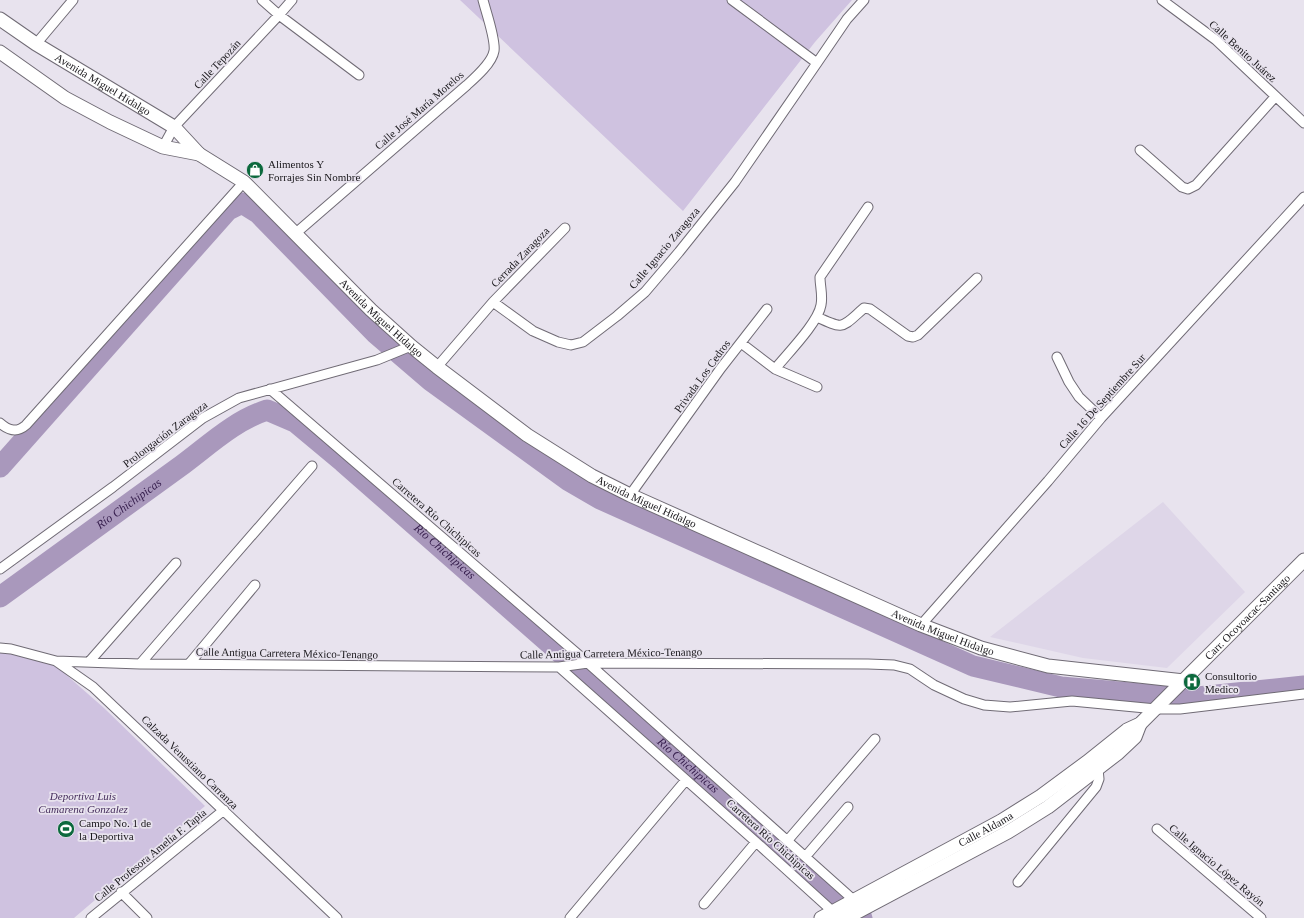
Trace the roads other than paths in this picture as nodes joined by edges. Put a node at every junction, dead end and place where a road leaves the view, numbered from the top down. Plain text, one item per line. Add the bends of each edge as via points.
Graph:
1 (73, 0) edge
2 (262, 0) edge
3 (292, 0) edge
4 (482, 0) edge
5 (732, 0) edge
6 (864, 0) edge
7 (1162, 0) edge
8 (279, 15) junction
9 (1, 21) edge
10 (36, 44) junction
11 (0, 52) edge
12 (817, 63) junction
13 (359, 75) dead end
14 (1275, 97) junction
15 (1304, 123) edge
16 (174, 127) junction
17 (164, 147) junction
18 (1140, 150) dead end
19 (199, 154) junction
20 (244, 182) junction
21 (1304, 197) edge
22 (868, 207) dead end
23 (565, 228) dead end
24 (296, 233) junction
25 (977, 278) dead end
26 (493, 302) junction
27 (767, 309) dead end
28 (817, 317) junction
29 (741, 343) junction
30 (408, 347) junction
31 (1056, 357) dead end
32 (437, 367) junction
33 (775, 369) junction
34 (817, 387) dead end
35 (270, 389) junction
36 (1101, 418) junction
37 (0, 423) edge
38 (312, 466) dead end
39 (630, 496) junction
40 (1304, 560) edge
41 (176, 563) dead end
42 (0, 569) edge
43 (255, 585) dead end
44 (922, 625) junction
45 (0, 648) edge
46 (56, 661) junction
47 (89, 662) junction
48 (140, 664) junction
49 (189, 664) junction
50 (587, 664) junction
51 (564, 667) junction
52 (1179, 686) junction
53 (1304, 694) edge
54 (1160, 705) junction
55 (1140, 724) junction
56 (875, 739) dead end
57 (1098, 769) junction
58 (686, 780) junction
59 (848, 808) dead end
60 (224, 810) junction
61 (1157, 829) dead end
62 (788, 840) junction
63 (756, 842) junction
64 (806, 856) junction
65 (1018, 882) dead end
66 (121, 892) junction
67 (704, 904) dead end
68 (859, 904) junction
69 (836, 915) edge
70 (90, 918) edge
71 (147, 918) edge
72 (337, 918) edge
73 (570, 918) edge
74 (821, 918) edge
75 (846, 918) edge
76 (1261, 918) edge

1 - 10 street
2 - 8 street
3 - 8 street, Calle Tepozán
4 - 24 street, Calle José María Morelos via 494,52 479,74
5 - 12 street
6 - 12 street, Calle Ignacio Zaragoza via 847,19
7 - 14 street, Calle Benito Juárez via 1216,40
8 - 13 street
8 - 16 street, Calle Tepozán
9 - 10 street, Avenida Miguel Hidalgo
10 - 16 street, Avenida Miguel Hidalgo
11 - 17 street, Avenida Miguel Hidalgo via 65,98
12 - 26 street, Calle Ignacio Zaragoza via 735,182 679,252 645,292 583,342 571,345 532,331
14 - 15 street, Calle Benito Juárez
14 - 18 street via 1196,185 1188,189 1182,187
16 - 17 street, Calle Tepozán
16 - 19 street, Avenida Miguel Hidalgo
17 - 19 street, Avenida Miguel Hidalgo
19 - 20 street, Avenida Miguel Hidalgo
20 - 24 street, Avenida Miguel Hidalgo
20 - 37 street via 22,429 14,431
21 - 36 street, Calle 16 De Septiembre Sur
22 - 28 street via 820,277 822,304
23 - 26 street, Cerrada Zaragoza
24 - 30 street, Avenida Miguel Hidalgo
25 - 28 street via 913,337 870,309 864,308 842,326
26 - 32 street
27 - 29 street
28 - 33 street
29 - 33 street, Privada Los Cedros
29 - 39 street, Privada Los Cedros
30 - 32 street, Avenida Miguel Hidalgo
30 - 35 street, Prolongación Zaragoza via 377,360
31 - 36 street via 1068,382 1079,397
32 - 39 street, Avenida Miguel Hidalgo via 527,435 592,476
33 - 34 street, Privada Los Cedros
35 - 42 street, Prolongación Zaragoza via 239,398 203,418
35 - 50 street, Carretera Río Chichipicas
36 - 44 street, Calle 16 De Septiembre Sur
38 - 48 street
39 - 44 street, Avenida Miguel Hidalgo
40 - 52 street, Carr. Ocoyoacac-Santiago
41 - 47 street
43 - 49 street
44 - 52 street, Avenida Miguel Hidalgo via 981,648 1048,666
45 - 46 street, Calzada Venustiano Carranza
46 - 47 street, Calle Antigua Carretera México-Tenango
46 - 60 street, Calzada Venustiano Carranza via 105,697
47 - 48 street, Calle Antigua Carretera México-Tenango
48 - 49 street, Calle Antigua Carretera México-Tenango
49 - 51 street, Calle Antigua Carretera México-Tenango
50 - 51 street, Calle Antigua Carretera México-Tenango
50 - 54 street, Calle Antigua Carretera México-Tenango via 894,665 910,669 934,685 984,705 1010,707 1072,700
50 - 62 street, Carretera Río Chichipicas
51 - 58 street, Carretera Río Chichipicas
52 - 54 street, Carr. Ocoyoacac-Santiago
53 - 54 street, Calle Antigua Carretera México-Tenango via 1180,709
54 - 55 street, Calle Aldama
55 - 57 street, Calle Aldama via 1135,737
55 - 68 street, Calle Aldama via 1127,730 1047,792 1002,821
56 - 62 street
57 - 65 street via 1099,779 1096,787
57 - 68 street, Calle Aldama via 1048,807 1008,832
58 - 63 street, Carretera Río Chichipicas
58 - 73 street
59 - 64 street
60 - 66 street, Calle Profesora Amelía F. Tapia
60 - 72 street, Calzada Venustiano Carranza
61 - 76 street, Calle Ignacio López Rayón
62 - 64 street, Carretera Río Chichipicas
63 - 67 street
63 - 69 street, Carretera Río Chichipicas
64 - 68 street, Carretera Río Chichipicas
66 - 70 street, Calle Profesora Amelía F. Tapia
66 - 71 street
68 - 69 street, Calle Aldama
68 - 75 street, Calle Aldama
69 - 74 street, Calle Aldama

